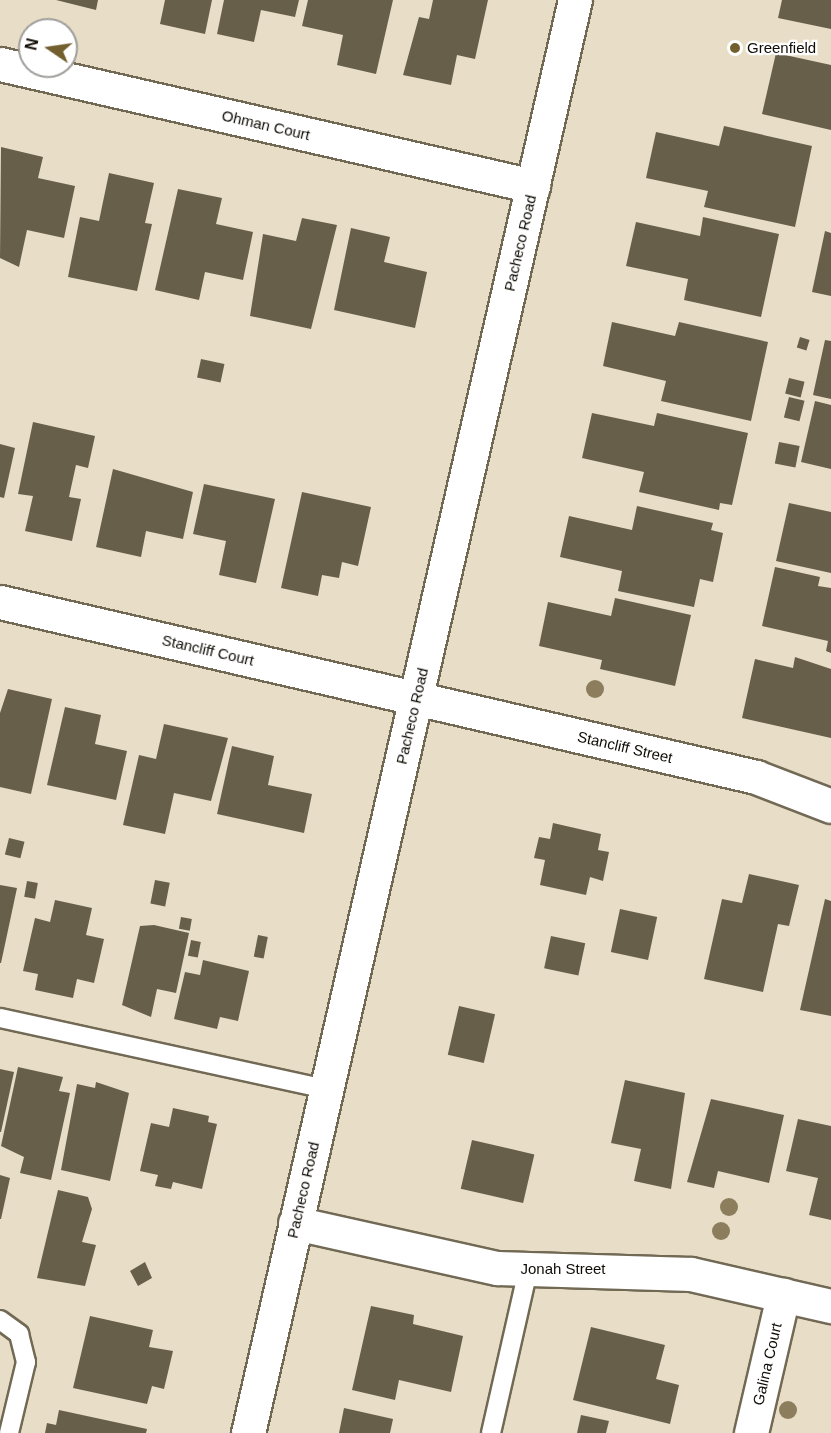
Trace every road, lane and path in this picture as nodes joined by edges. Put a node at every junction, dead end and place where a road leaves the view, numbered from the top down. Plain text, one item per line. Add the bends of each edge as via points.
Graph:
1 (575, 0) edge
2 (0, 64) edge
3 (533, 186) junction
4 (0, 602) edge
5 (416, 698) junction
6 (831, 806) edge
7 (0, 1018) edge
8 (327, 1089) junction
9 (295, 1223) junction
10 (528, 1270) junction
11 (783, 1295) junction
12 (831, 1306) edge
13 (0, 1320) edge
14 (9, 1433) edge
15 (248, 1433) edge
16 (491, 1433) edge
17 (751, 1433) edge

1 - 3 street, Pacheco Road
2 - 3 street, Ohman Court
3 - 5 street, Pacheco Road
4 - 5 street, Stancliff Court
5 - 6 street, Stancliff Street via 756,777
5 - 8 street, Pacheco Road
7 - 8 lane
8 - 9 street, Pacheco Road
9 - 10 street, Jonah Street via 497,1268
9 - 15 street, Pacheco Road
10 - 11 street, Jonah Street via 658,1271
10 - 16 lane
11 - 12 street, Jonah Street
11 - 17 street, Galina Court
13 - 14 lane via 19,1334 26,1362

